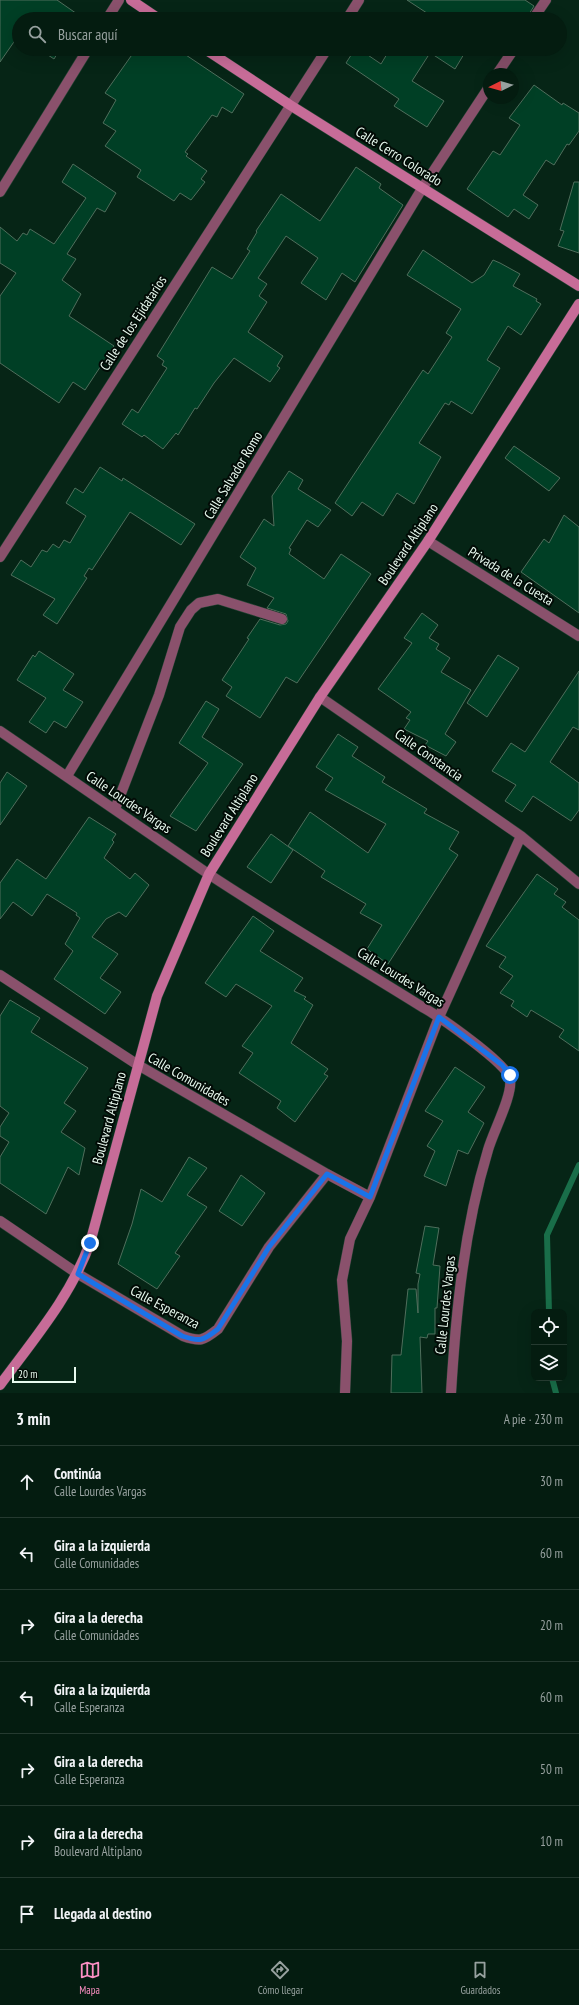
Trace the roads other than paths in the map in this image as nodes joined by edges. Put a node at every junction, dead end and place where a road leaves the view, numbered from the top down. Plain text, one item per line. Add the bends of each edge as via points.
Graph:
1 (119, 0) edge
2 (131, 0) edge
3 (359, 0) edge
4 (546, 0) edge
5 (111, 12) edge
6 (149, 12) edge
7 (351, 12) edge
8 (538, 12) edge
9 (84, 56) edge
10 (216, 56) edge
11 (322, 56) edge
12 (509, 56) edge
13 (501, 68) edge
14 (483, 96) edge
15 (290, 105) junction
16 (423, 187) junction
17 (0, 192) edge
18 (579, 286) edge
19 (579, 304) edge
20 (428, 541) junction
21 (0, 557) edge
22 (282, 619) dead end
23 (579, 636) edge
24 (320, 697) junction
25 (0, 731) edge
26 (67, 776) junction
27 (115, 809) junction
28 (522, 836) junction
29 (209, 874) junction
30 (579, 884) edge
31 (0, 975) edge
32 (439, 1017) junction
33 (138, 1065) junction
34 (327, 1174) junction
35 (370, 1197) junction
36 (0, 1221) edge
37 (78, 1274) junction
38 (0, 1385) edge
39 (344, 1393) edge
40 (451, 1393) edge

1 - 5 street
2 - 6 street
3 - 7 street
4 - 8 street
9 - 17 street
10 - 15 street, Calle Cerro Colorado
11 - 15 street, Calle de los Ejidatarios
12 - 13 street
14 - 16 street, Calle Salvador Romo
15 - 16 street, Calle Cerro Colorado
15 - 21 street, Calle de los Ejidatarios
16 - 18 street, Calle Cerro Colorado
16 - 26 street, Calle Salvador Romo
19 - 20 street, Boulevard Altiplano
20 - 23 street, Privada de la Cuesta
20 - 24 street, Boulevard Altiplano
22 - 27 street via 218,599 199,603 191,610 180,628 159,695
24 - 28 street, Calle Constancia
24 - 29 street, Boulevard Altiplano
25 - 26 street, Calle Lourdes Vargas
26 - 27 street, Calle Lourdes Vargas
27 - 29 street, Calle Lourdes Vargas
28 - 30 street, Calle Constancia
28 - 32 street
29 - 32 street, Calle Lourdes Vargas
29 - 33 street, Boulevard Altiplano via 157,996
31 - 33 street, Calle Comunidades
32 - 35 street
32 - 40 street, Calle Lourdes Vargas via 502,1065 510,1075 511,1089 493,1132 478,1184 463,1261
33 - 34 street, Calle Comunidades
33 - 37 street, Boulevard Altiplano via 90,1243
34 - 35 street, Calle Comunidades
34 - 37 street, Calle Esperanza via 269,1247 218,1329 206,1338 197,1340 182,1336
35 - 39 street via 350,1239 342,1280 347,1341
36 - 37 street, Calle Esperanza
37 - 38 street, Boulevard Altiplano via 65,1296

